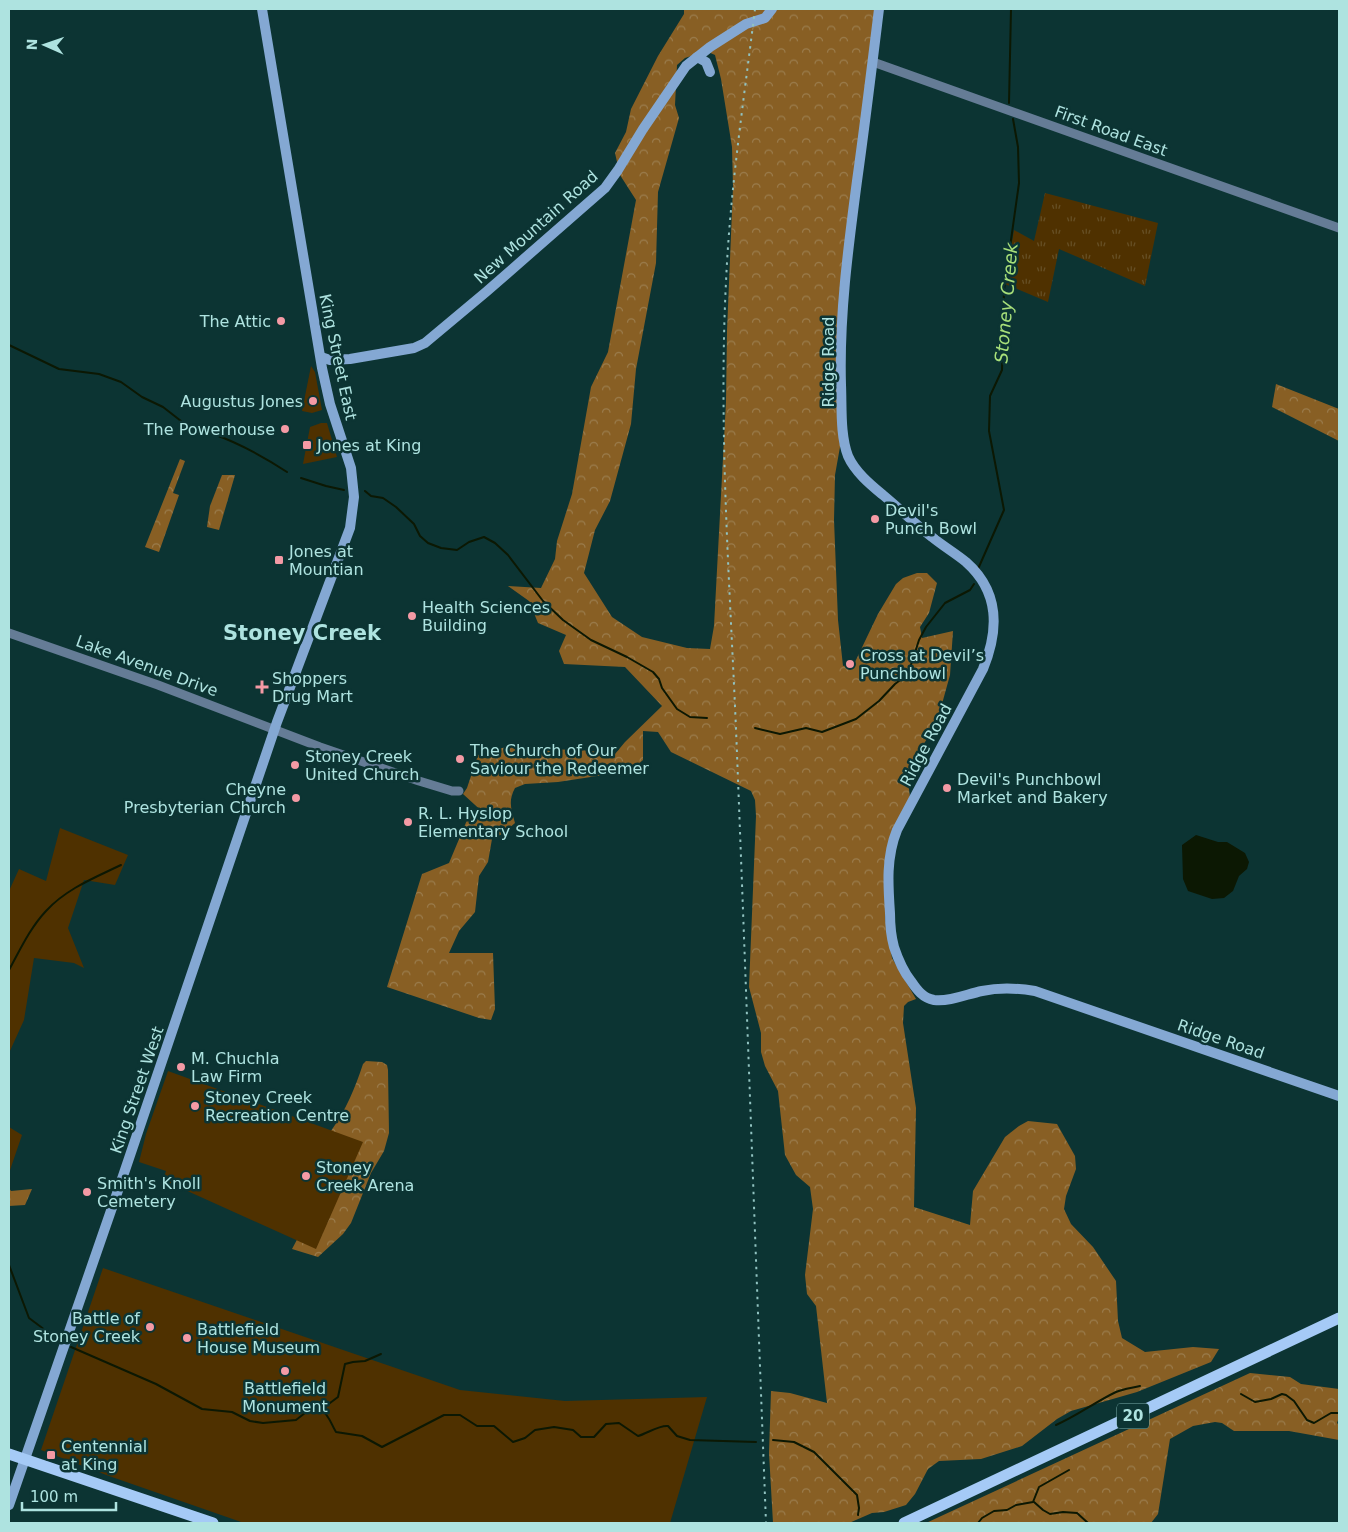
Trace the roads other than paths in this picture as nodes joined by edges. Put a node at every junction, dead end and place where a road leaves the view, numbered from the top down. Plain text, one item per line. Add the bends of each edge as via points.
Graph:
1 (262, 9) edge
2 (772, 9) edge
3 (879, 9) edge
4 (697, 57) junction
5 (872, 62) junction
6 (710, 72) dead end
7 (1339, 228) edge
8 (320, 357) junction
9 (9, 633) edge
10 (275, 729) junction
11 (459, 791) dead end
12 (1339, 1096) edge
13 (1339, 1318) edge
14 (9, 1454) edge
15 (25, 1459) junction
16 (9, 1506) edge
17 (213, 1523) edge
18 (904, 1523) edge

1 - 8 main road, King Street East
2 - 4 main road, New Mountain Road via 764,18 746,24
3 - 5 main road, Ridge Road
4 - 6 main road via 707,64
4 - 8 main road, New Mountain Road via 686,66 605,188 426,343 350,359
5 - 7 street, First Road East
5 - 12 main road, Ridge Road via 845,275 841,364 846,446 849,457 869,482 976,573 986,587 995,622 983,669 892,842 888,868 889,899 892,938 900,962 917,990 929,999 951,999 997,988 1036,991
8 - 10 main road, King Street East via 330,404 351,468 354,497 350,528
9 - 10 street, Lake Avenue Drive
10 - 11 street, Lake Avenue Drive via 419,781
10 - 15 main road, King Street West
13 - 18 main road, 20
14 - 15 main road
15 - 16 main road
15 - 17 main road

